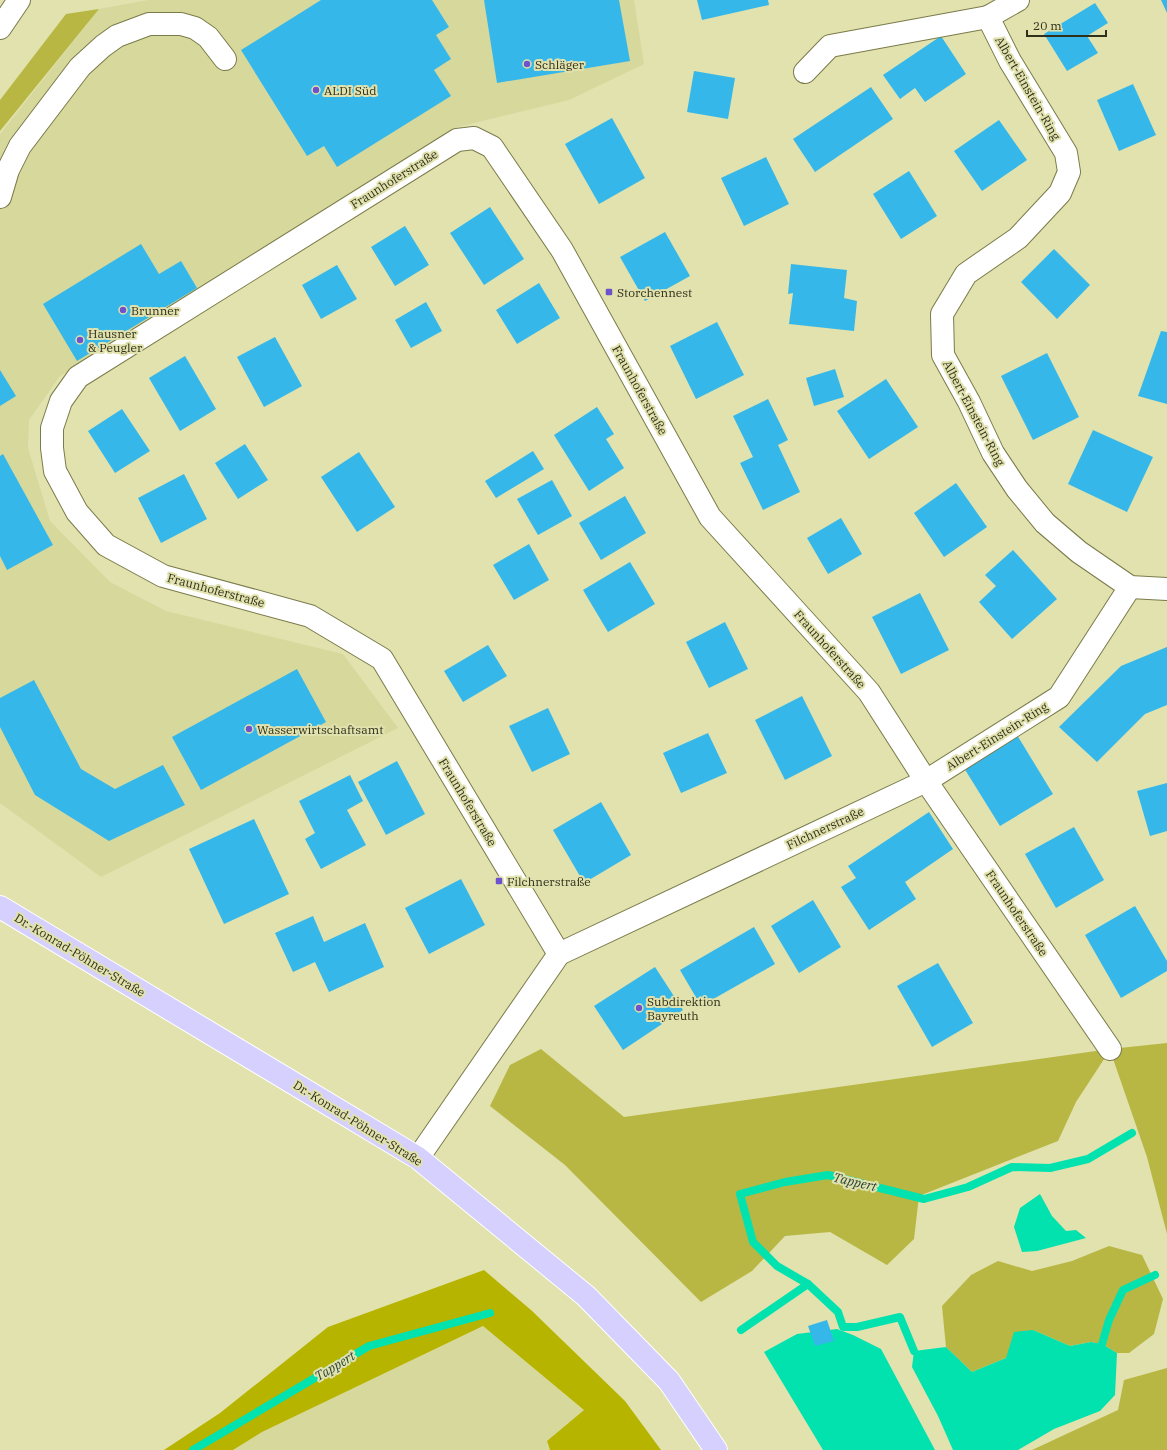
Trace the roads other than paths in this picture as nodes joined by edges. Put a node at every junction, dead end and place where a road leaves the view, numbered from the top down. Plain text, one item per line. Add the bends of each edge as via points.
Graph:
1 (19, 0) edge
2 (1018, 0) edge
3 (988, 17) junction
4 (0, 28) edge
5 (225, 59) dead end
6 (806, 72) dead end
7 (0, 197) edge
8 (1130, 587) junction
9 (1167, 590) edge
10 (926, 781) junction
11 (0, 907) edge
12 (559, 954) junction
13 (1110, 1050) dead end
14 (418, 1158) junction
15 (716, 1450) edge

1 - 4 street
2 - 3 street
3 - 6 street via 830,46
3 - 8 street, Albert-Einstein-Ring via 1010,61 1066,153 1069,172 1060,193 1018,238 966,274 942,314 943,355 993,453 1031,506 1045,523 1079,552
5 - 7 street via 208,37 195,28 181,24 149,24 117,36 80,66 20,146 8,170
8 - 9 street, Albert-Einstein-Ring
8 - 10 street, Albert-Einstein-Ring via 1059,697
10 - 12 street, Filchnerstraße
10 - 12 street, Fraunhoferstraße via 870,692 710,517 562,250 492,147 474,138 456,140 78,377 61,401 52,428 55,471 77,512 106,545 163,576 310,616 382,659
10 - 13 street, Fraunhoferstraße
11 - 14 main road, Dr.-Konrad-Pöhner-Straße
12 - 14 street
14 - 15 main road, Dr.-Konrad-Pöhner-Straße via 586,1296 669,1380

